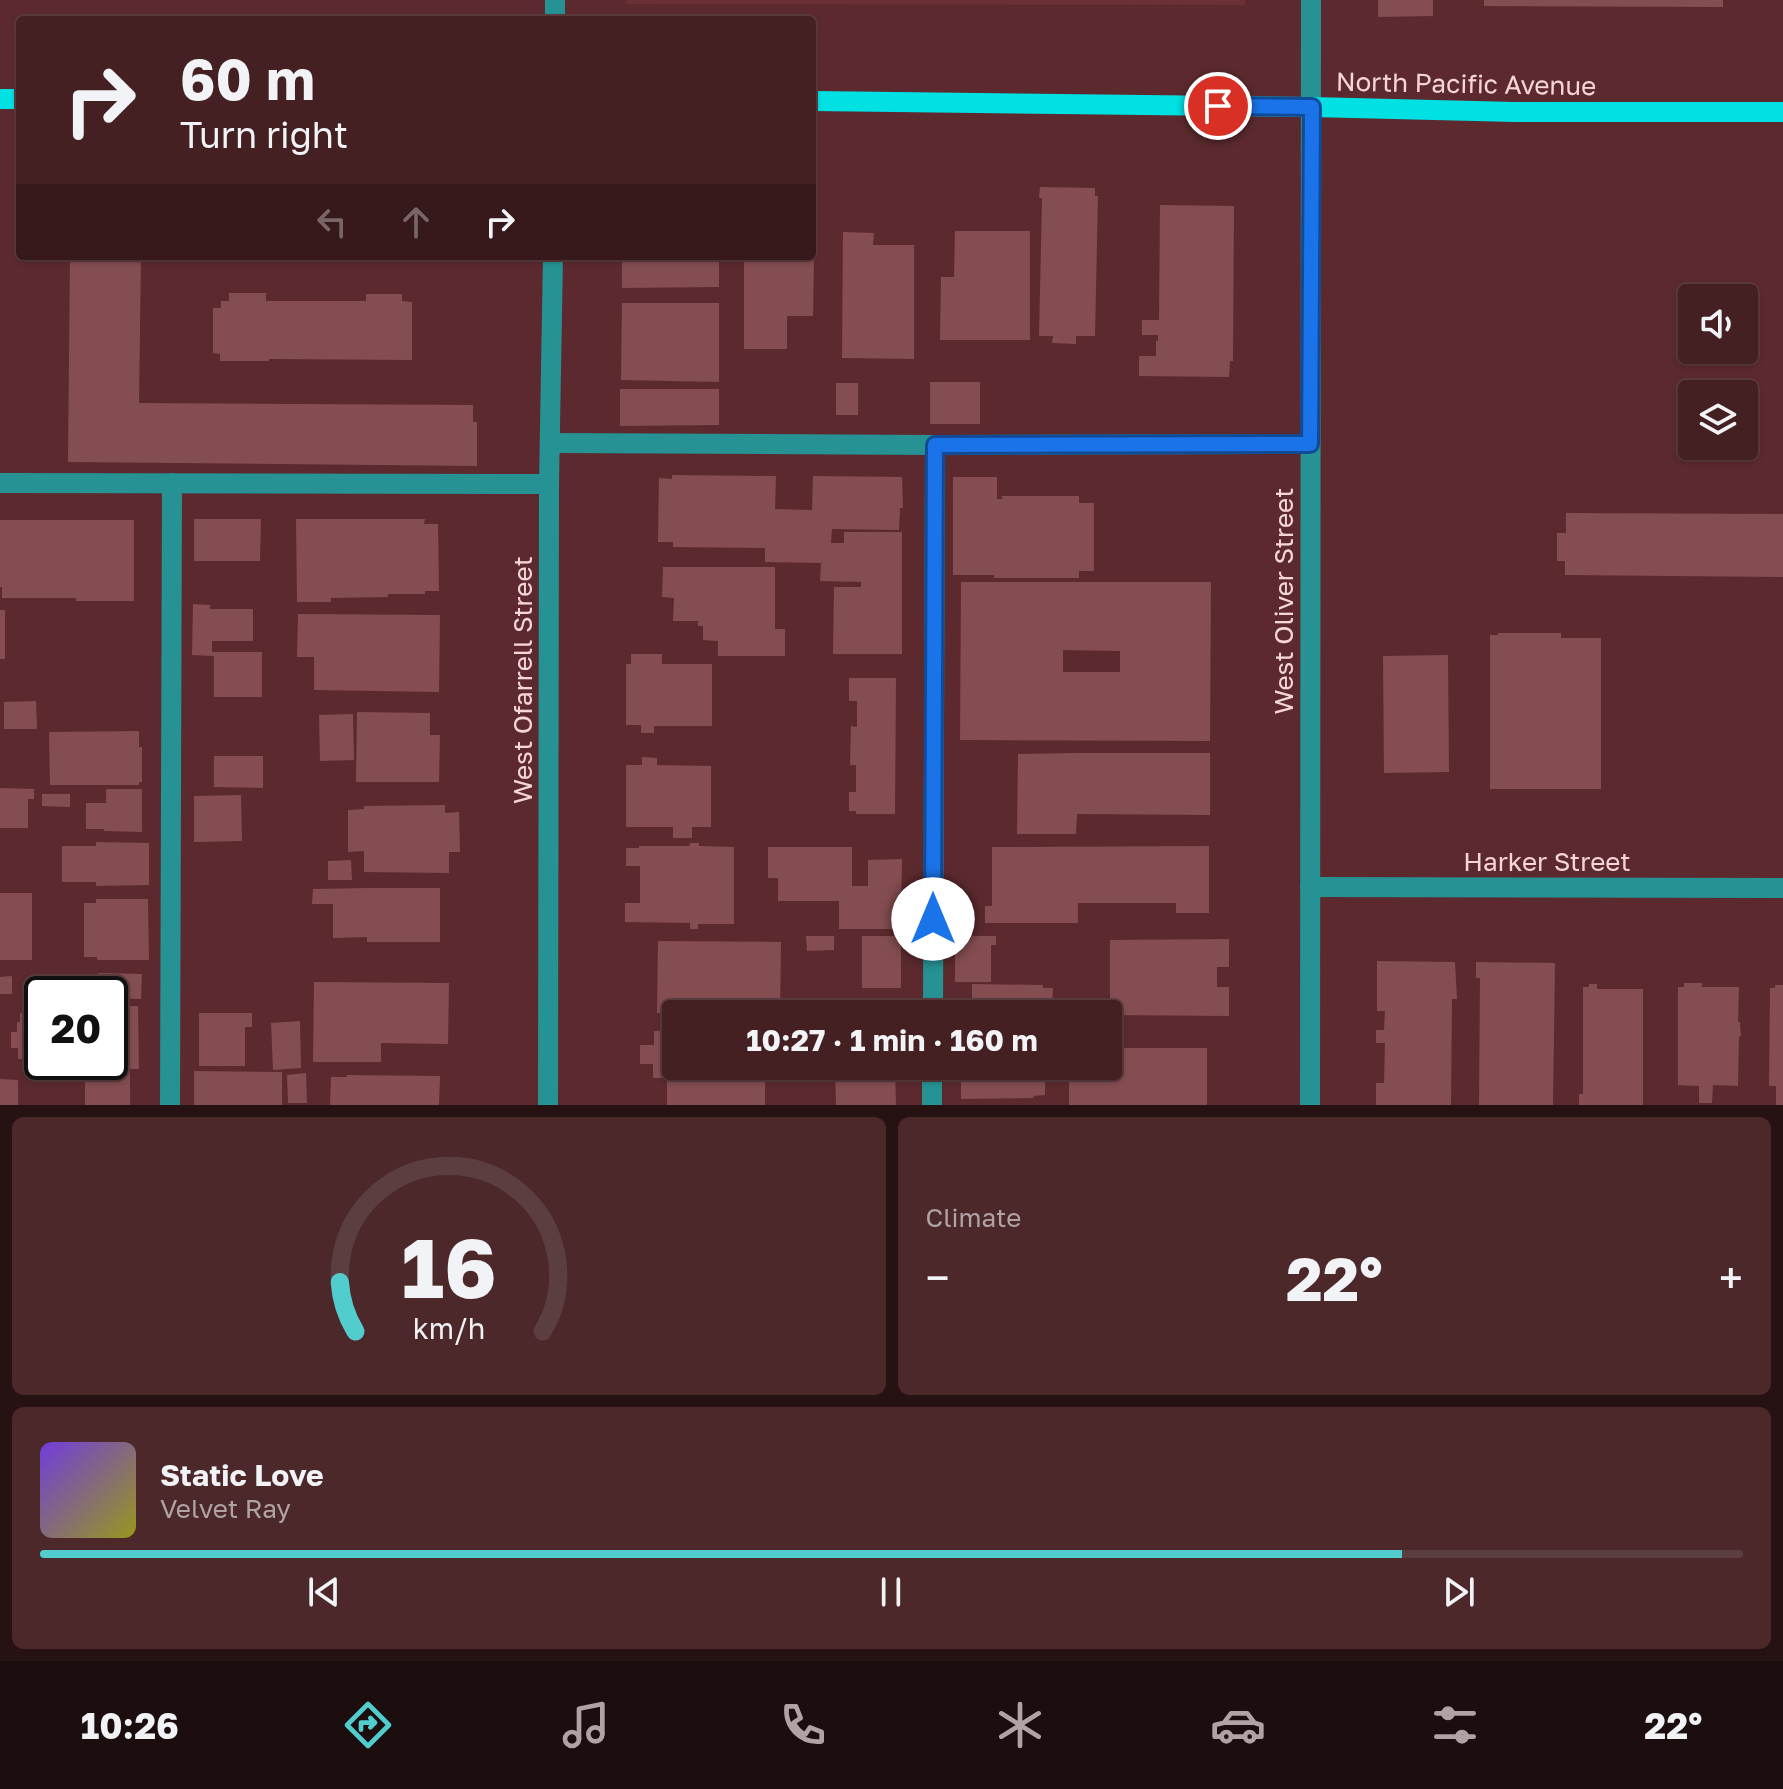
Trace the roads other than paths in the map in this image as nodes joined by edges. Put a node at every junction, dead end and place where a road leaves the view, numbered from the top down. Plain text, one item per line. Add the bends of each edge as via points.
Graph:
1 (1311, 0) edge
2 (816, 101) edge
3 (1312, 107) junction
4 (1783, 112) edge
5 (553, 260) edge
6 (550, 443) junction
7 (1310, 444) junction
8 (935, 445) junction
9 (0, 483) edge
10 (172, 483) junction
11 (549, 484) junction
12 (1310, 887) junction
13 (1783, 888) edge
14 (933, 1000) edge
15 (932, 1080) edge
16 (170, 1105) edge
17 (548, 1105) edge
18 (932, 1105) edge
19 (1310, 1105) edge

1 - 3 street, West Oliver Street
2 - 3 main road, North Pacific Avenue
3 - 4 main road, North Pacific Avenue
3 - 7 street, West Oliver Street
5 - 6 street, West Ofarrell Street
6 - 8 street
6 - 11 street, West Ofarrell Street
7 - 8 street
7 - 12 street, West Oliver Street
8 - 14 street
9 - 10 street
10 - 11 street
10 - 16 street
11 - 17 street, West Ofarrell Street
12 - 13 street, Harker Street
12 - 19 street, West Oliver Street
15 - 18 street

